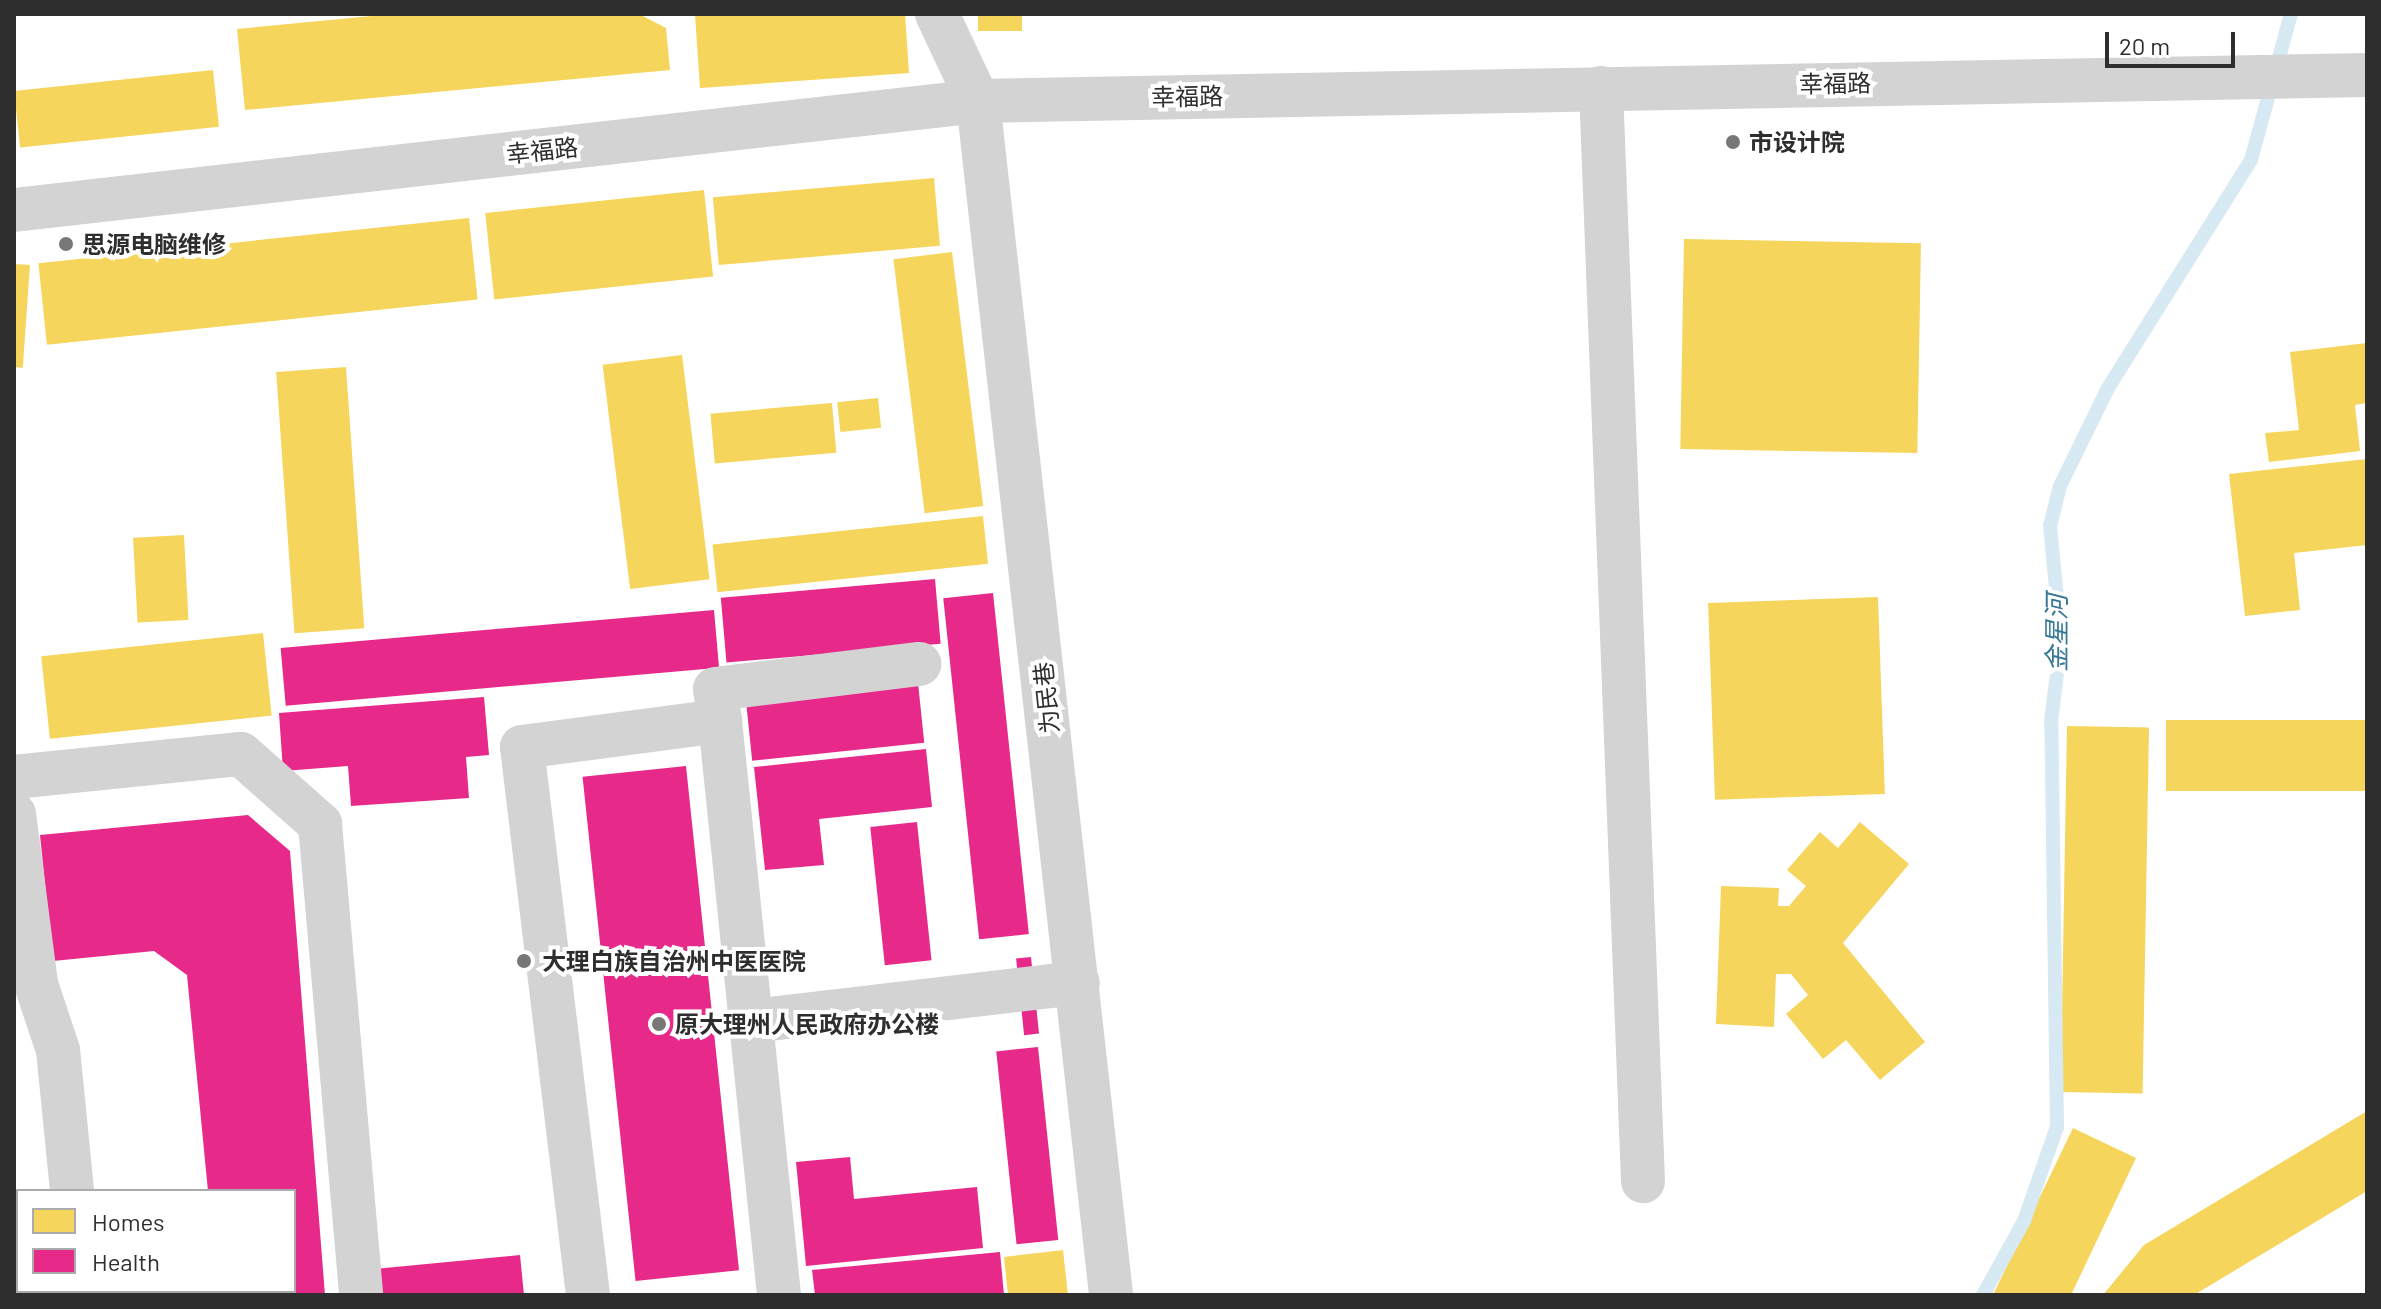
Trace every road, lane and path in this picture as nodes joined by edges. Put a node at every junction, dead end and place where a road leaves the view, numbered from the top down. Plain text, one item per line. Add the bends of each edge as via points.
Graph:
1 (937, 14) edge
2 (2367, 75) edge
3 (1601, 88) junction
4 (978, 101) junction
5 (14, 210) edge
6 (919, 664) dead end
7 (720, 721) junction
8 (14, 777) edge
9 (14, 814) edge
10 (1078, 983) junction
11 (753, 1021) junction
12 (1643, 1181) dead end
13 (72, 1189) edge
14 (361, 1295) edge
15 (588, 1295) edge
16 (779, 1295) edge
17 (1111, 1295) edge

1 - 4 street, 为民巷
2 - 3 street, 幸福路
3 - 4 street, 幸福路
3 - 12 street
4 - 5 street, 幸福路
4 - 10 street, 为民巷
6 - 7 street via 715,689
7 - 11 street
7 - 15 street via 522,747
8 - 14 street via 241,754 320,824
9 - 13 street via 36,984 58,1050
10 - 11 street
10 - 17 street, 为民巷
11 - 16 street

